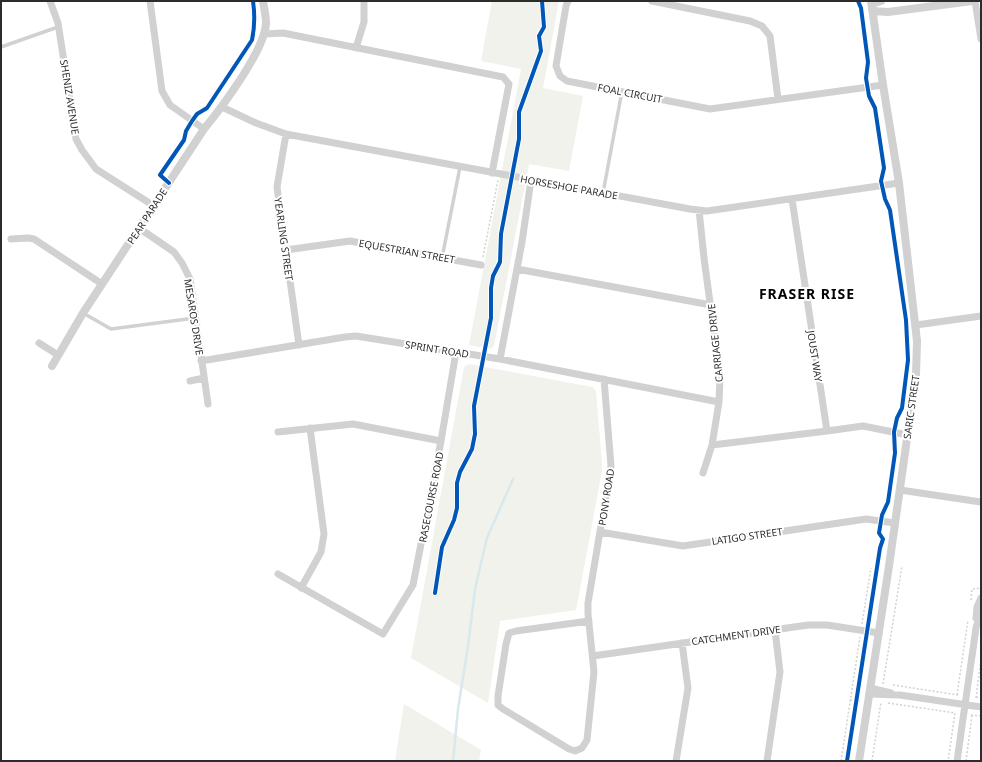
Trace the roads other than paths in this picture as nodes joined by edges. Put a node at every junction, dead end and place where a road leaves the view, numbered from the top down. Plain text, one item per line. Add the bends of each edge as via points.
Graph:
1 (50, 1) edge
2 (150, 1) edge
3 (263, 1) edge
4 (364, 1) edge
5 (568, 1) edge
6 (652, 1) edge
7 (881, 1) edge
8 (974, 1) edge
9 (872, 5) edge
10 (59, 27) junction
11 (264, 34) junction
12 (981, 39) edge
13 (1, 47) edge
14 (356, 48) junction
15 (883, 85) junction
16 (622, 91) junction
17 (778, 99) junction
18 (222, 106) junction
19 (204, 129) junction
20 (286, 134) junction
21 (460, 167) junction
22 (496, 174) junction
23 (531, 180) junction
24 (899, 183) junction
25 (603, 194) junction
26 (792, 199) junction
27 (154, 206) junction
28 (699, 210) junction
29 (139, 228) junction
30 (11, 239) dead end
31 (286, 250) junction
32 (442, 258) junction
33 (481, 265) road end
34 (517, 269) junction
35 (102, 284) junction
36 (711, 305) junction
37 (83, 313) junction
38 (981, 316) edge
39 (195, 318) junction
40 (916, 325) junction
41 (39, 343) dead end
42 (299, 345) junction
43 (456, 352) junction
44 (58, 354) junction
45 (500, 360) junction
46 (201, 361) junction
47 (52, 366) dead end
48 (204, 378) junction
49 (604, 379) junction
50 (190, 381) dead end
51 (720, 402) junction
52 (208, 404) dead end
53 (310, 428) junction
54 (827, 431) junction
55 (278, 432) dead end
56 (908, 435) junction
57 (442, 441) junction
58 (712, 445) junction
59 (703, 474) dead end
60 (900, 490) junction
61 (981, 502) edge
62 (895, 523) junction
63 (600, 532) junction
64 (278, 574) dead end
65 (301, 588) junction
66 (981, 598) edge
67 (981, 611) edge
68 (589, 618) junction
69 (976, 628) junction
70 (775, 630) junction
71 (879, 633) junction
72 (682, 643) junction
73 (593, 656) junction
74 (870, 691) junction
75 (900, 696) junction
76 (965, 705) junction
77 (978, 706) edge
78 (676, 761) edge
79 (767, 761) edge
80 (859, 761) edge
81 (957, 761) edge

1 - 10 street, SHENIZ AVENUE
2 - 19 street via 162,91 170,105
3 - 11 street, PEAR PARADE via 266,22
4 - 14 street via 364,22
5 - 16 street, FOAL CIRCUIT via 556,66 560,76 567,81
6 - 17 street via 750,21 762,26 770,36
7 - 9 street
8 - 9 street via 888,12
8 - 12 street
9 - 15 street, SARIC STREET
10 - 13 lane
10 - 27 street, SHENIZ AVENUE via 76,139 96,169
11 - 14 street via 283,33
11 - 18 street, PEAR PARADE via 256,54
14 - 22 street via 503,77 509,84
15 - 17 street, FOAL CIRCUIT
15 - 24 street, SARIC STREET
16 - 17 street, FOAL CIRCUIT via 710,109
16 - 25 lane
18 - 19 street, PEAR PARADE
18 - 20 street, HORSESHOE PARADE
19 - 27 street, PEAR PARADE
20 - 21 street, HORSESHOE PARADE
20 - 31 street, YEARLING STREET via 277,187
21 - 22 street, HORSESHOE PARADE
21 - 32 lane
22 - 23 street, HORSESHOE PARADE
23 - 25 street, HORSESHOE PARADE
23 - 34 street
24 - 26 street, HORSESHOE PARADE
24 - 40 street, SARIC STREET
25 - 28 street, HORSESHOE PARADE
26 - 28 street, HORSESHOE PARADE
26 - 54 street, JOUST WAY
27 - 29 street, PEAR PARADE
28 - 36 street, CARRIAGE DRIVE
29 - 35 street, PEAR PARADE
29 - 39 street, MESAROS DRIVE via 174,252 182,263 190,279
30 - 35 street via 34,239
31 - 32 street, EQUESTRIAN STREET via 350,241
31 - 42 street, YEARLING STREET
32 - 33 street, EQUESTRIAN STREET
34 - 36 street
34 - 45 street
35 - 37 street, PEAR PARADE
36 - 51 street, CARRIAGE DRIVE via 720,377
37 - 39 lane via 111,329
37 - 44 street, PEAR PARADE
38 - 40 street
39 - 46 street, MESAROS DRIVE
40 - 56 street, SARIC STREET via 916,375
41 - 44 street
42 - 43 street, SPRINT ROAD via 356,336
42 - 46 street, SPRINT ROAD
43 - 45 street, SPRINT ROAD
43 - 57 street, RASECOURSE ROAD
44 - 47 street, PEAR PARADE
45 - 49 street, SPRINT ROAD
46 - 48 street, MESAROS DRIVE
48 - 50 street
48 - 52 street, MESAROS DRIVE
49 - 51 street, SPRINT ROAD
49 - 63 street, PONY ROAD via 612,466
51 - 58 street, CARRIAGE DRIVE
53 - 55 street
53 - 57 street via 353,424
53 - 65 street via 324,534 321,552
54 - 56 street via 864,426
54 - 58 street
56 - 60 street, SARIC STREET
57 - 65 street, RASECOURSE ROAD via 413,585 383,634
58 - 59 street, CARRIAGE DRIVE
60 - 61 street
60 - 62 street, SARIC STREET
62 - 63 street, LATIGO STREET via 866,519 683,546
62 - 71 street, SARIC STREET
63 - 68 street, PONY ROAD via 588,603
64 - 65 street
66 - 69 street via 977,607
67 - 69 street
68 - 73 street, PONY ROAD
68 - 73 street, PONY ROAD via 509,633 498,705 569,749 576,751 582,748 587,740 594,672
69 - 76 street
70 - 71 street, CATCHMENT DRIVE via 827,625
70 - 72 street, CATCHMENT DRIVE
70 - 79 street via 780,672
71 - 74 street, SARIC STREET
72 - 73 street, CATCHMENT DRIVE
72 - 78 street via 688,688
74 - 75 street
74 - 75 street via 882,690
74 - 80 street, SARIC STREET
75 - 76 street
76 - 77 street
76 - 81 street

